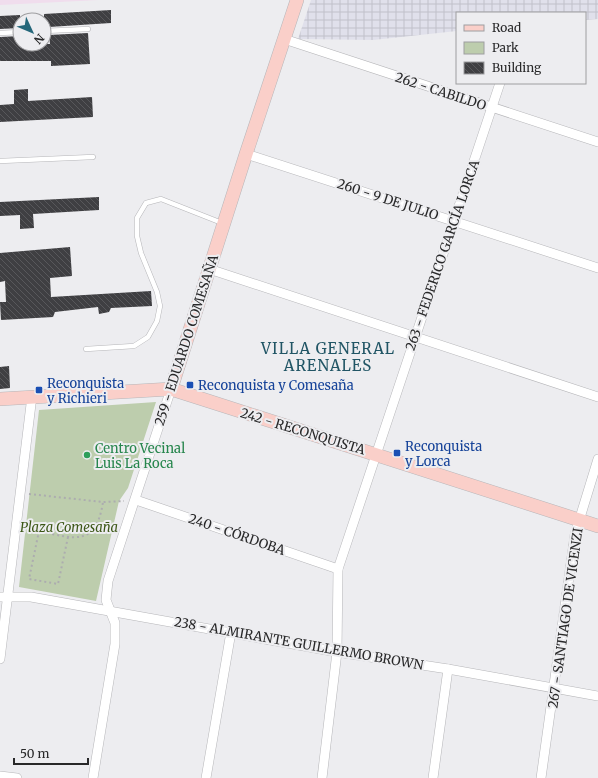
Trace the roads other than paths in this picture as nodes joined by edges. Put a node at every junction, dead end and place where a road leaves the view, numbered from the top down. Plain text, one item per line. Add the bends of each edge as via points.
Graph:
1 (297, 0) edge
2 (88, 29) dead end
3 (52, 31) edge
4 (12, 32) edge
5 (0, 33) edge
6 (284, 39) junction
7 (500, 84) edge
8 (492, 107) junction
9 (598, 142) edge
10 (246, 154) junction
11 (93, 157) dead end
12 (0, 161) edge
13 (454, 220) junction
14 (224, 223) junction
15 (598, 268) edge
16 (209, 269) junction
17 (415, 337) junction
18 (86, 349) dead end
19 (171, 389) junction
20 (32, 396) junction
21 (598, 397) edge
22 (0, 399) edge
23 (376, 454) junction
24 (598, 459) edge
25 (136, 500) junction
26 (579, 519) junction
27 (598, 526) edge
28 (338, 569) junction
29 (4, 597) edge
30 (110, 611) junction
31 (231, 632) junction
32 (337, 652) junction
33 (0, 659) edge
34 (448, 669) junction
35 (555, 689) junction
36 (598, 696) edge
37 (0, 776) edge
38 (17, 778) edge
39 (93, 778) edge
40 (206, 778) edge
41 (322, 778) edge
42 (433, 778) edge
43 (541, 778) edge

1 - 6 street, 259 - EDUARDO COMESAÑA
2 - 3 lane
4 - 5 lane
6 - 8 street, 262 - CABILDO
6 - 10 street, 259 - EDUARDO COMESAÑA
7 - 8 street, 263 - FEDERICO GARCÍA LORCA
8 - 9 street, 262 - CABILDO
8 - 13 street, 263 - FEDERICO GARCÍA LORCA
10 - 13 street, 260 - 9 DE JULIO
10 - 14 street, 259 - EDUARDO COMESAÑA
11 - 12 lane
13 - 15 street, 260 - 9 DE JULIO
13 - 17 street, 263 - FEDERICO GARCÍA LORCA
14 - 16 street, 259 - EDUARDO COMESAÑA
14 - 18 lane via 161,199 146,203 137,218 137,236 157,292 160,306 157,321 148,337 134,346
16 - 17 street
16 - 19 street, 259 - EDUARDO COMESAÑA
17 - 21 street
17 - 23 street, 263 - FEDERICO GARCÍA LORCA
19 - 20 street, 242 - RECONQUISTA
19 - 23 street, 242 - RECONQUISTA
19 - 25 street, 259 - EDUARDO COMESAÑA
20 - 22 street, 242 - RECONQUISTA
20 - 29 street
23 - 26 street, 242 - RECONQUISTA
23 - 28 street, 263 - FEDERICO GARCÍA LORCA
24 - 26 street, 267 - SANTIAGO DE VICENZI
25 - 28 street, 240 - CÓRDOBA
25 - 30 street, 259 - EDUARDO COMESAÑA via 108,581 106,600
26 - 27 street, 242 - RECONQUISTA
26 - 35 street, 267 - SANTIAGO DE VICENZI
28 - 32 street, 263 - FEDERICO GARCÍA LORCA
29 - 30 street, 238 - ALMIRANTE GUILLERMO BROWN via 31,597
29 - 33 street
30 - 31 street, 238 - ALMIRANTE GUILLERMO BROWN
30 - 39 street, 259 - EDUARDO COMESAÑA via 115,623 115,644
31 - 32 street, 238 - ALMIRANTE GUILLERMO BROWN
31 - 40 street
32 - 34 street, 238 - ALMIRANTE GUILLERMO BROWN
32 - 41 street, 263 - FEDERICO GARCÍA LORCA
34 - 35 street, 238 - ALMIRANTE GUILLERMO BROWN
34 - 42 street
35 - 36 street, 238 - ALMIRANTE GUILLERMO BROWN
35 - 43 street, 267 - SANTIAGO DE VICENZI
37 - 38 street

